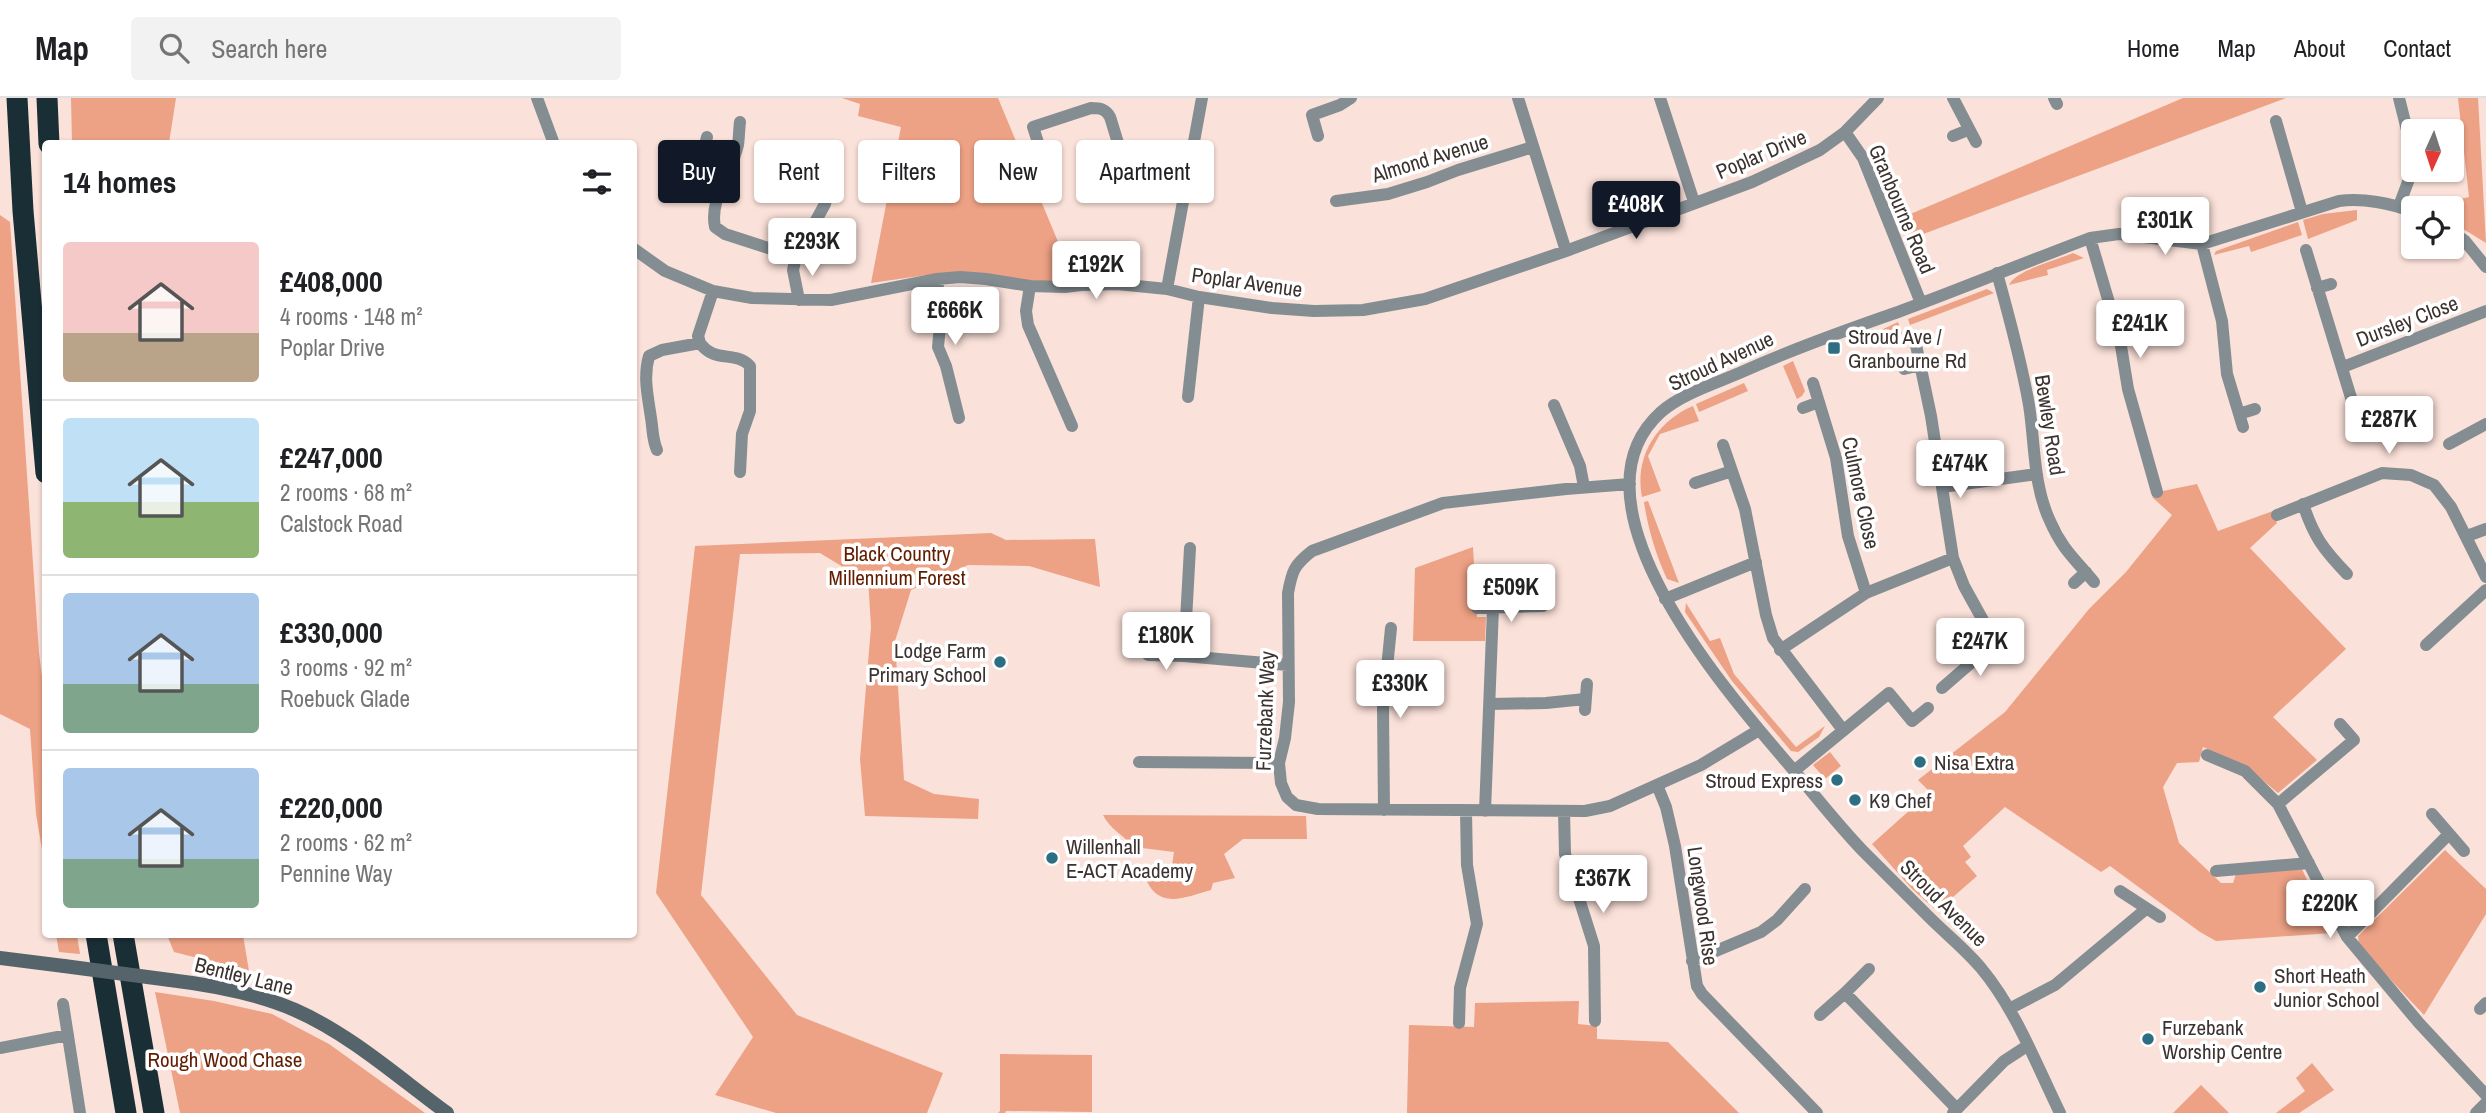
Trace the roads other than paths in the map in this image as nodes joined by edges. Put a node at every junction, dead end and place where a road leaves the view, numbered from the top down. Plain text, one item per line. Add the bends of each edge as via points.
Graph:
1 (17, 98) edge
2 (47, 98) edge
3 (537, 98) edge
4 (1202, 98) edge
5 (1351, 98) edge
6 (1518, 98) edge
7 (1660, 98) edge
8 (1878, 98) edge
9 (1953, 98) edge
10 (2399, 98) edge
11 (2276, 121) dead end
12 (740, 122) dead end
13 (1968, 130) junction
14 (1845, 132) junction
15 (1318, 136) dead end
16 (1953, 136) dead end
17 (707, 137) dead end
18 (49, 140) edge
19 (553, 140) edge
20 (706, 140) edge
21 (738, 140) edge
22 (1037, 140) edge
23 (1118, 140) edge
24 (1195, 140) edge
25 (1976, 142) dead end
26 (1533, 147) junction
27 (1336, 201) dead end
28 (1694, 202) junction
29 (717, 203) edge
30 (825, 203) edge
31 (1184, 203) edge
32 (2399, 206) joint
33 (2302, 212) junction
34 (2090, 238) junction
35 (2464, 240) edge
36 (2202, 244) junction
37 (2306, 250) dead end
38 (637, 251) edge
39 (1566, 251) junction
40 (796, 257) junction
41 (2486, 267) edge
42 (1997, 273) junction
43 (937, 279) junction
44 (2331, 284) dead end
45 (1030, 286) junction
46 (2318, 288) junction
47 (1167, 289) junction
48 (713, 290) junction
49 (1199, 297) junction
50 (799, 300) junction
51 (1921, 303) junction
52 (2486, 311) edge
53 (700, 343) junction
54 (1916, 345) dead end
55 (1921, 365) junction
56 (2343, 366) junction
57 (1904, 369) dead end
58 (1813, 383) dead end
59 (1188, 397) dead end
60 (2352, 401) dead end
61 (1819, 402) junction
62 (1803, 408) dead end
63 (2255, 409) dead end
64 (2239, 414) junction
65 (960, 418) dead end
66 (1546, 418) dead end
67 (2486, 424) edge
68 (1072, 426) dead end
69 (42, 427) edge
70 (2244, 427) dead end
71 (2449, 444) dead end
72 (1723, 445) dead end
73 (657, 450) dead end
74 (1732, 471) junction
75 (740, 472) dead end
76 (2037, 474) junction
77 (1695, 483) dead end
78 (1630, 484) junction
79 (1584, 487) junction
80 (1942, 487) junction
81 (2157, 492) dead end
82 (2303, 504) junction
83 (2277, 515) dead end
84 (2486, 529) edge
85 (2467, 536) junction
86 (1190, 548) dead end
87 (1953, 558) junction
88 (1756, 562) junction
89 (2347, 574) dead end
90 (2486, 578) edge
91 (2074, 583) dead end
92 (2486, 590) edge
93 (1866, 593) junction
94 (1665, 599) junction
95 (1544, 606) dead end
96 (1477, 608) dead end
97 (1493, 608) junction
98 (1391, 628) dead end
99 (1996, 642) junction
100 (2426, 645) dead end
101 (1780, 650) junction
102 (1185, 656) junction
103 (2010, 656) dead end
104 (1288, 665) junction
105 (1159, 670) dead end
106 (1587, 684) dead end
107 (1942, 688) dead end
108 (1490, 704) junction
109 (1928, 708) dead end
110 (2340, 724) dead end
111 (1759, 730) junction
112 (1843, 730) junction
113 (2207, 755) dead end
114 (1139, 762) dead end
115 (1279, 763) junction
116 (1794, 771) junction
117 (1657, 785) junction
118 (2278, 804) junction
119 (1384, 810) junction
120 (1466, 811) junction
121 (1485, 811) junction
122 (1564, 811) junction
123 (2432, 814) dead end
124 (2449, 834) junction
125 (2464, 851) dead end
126 (2309, 863) junction
127 (2216, 871) dead end
128 (1805, 889) dead end
129 (2120, 891) dead end
130 (2146, 909) junction
131 (2160, 916) dead end
132 (2347, 937) junction
133 (97, 938) edge
134 (124, 938) edge
135 (0, 958) edge
136 (1692, 961) junction
137 (1869, 969) dead end
138 (1848, 996) junction
139 (63, 1004) dead end
140 (2009, 1009) junction
141 (1820, 1015) dead end
142 (1595, 1021) dead end
143 (1460, 1023) dead end
144 (68, 1035) junction
145 (2027, 1046) junction
146 (0, 1048) edge
147 (2486, 1095) edge
148 (2486, 1103) edge
149 (1955, 1111) edge
150 (80, 1113) edge
151 (125, 1113) edge
152 (154, 1113) edge
153 (447, 1113) edge
154 (1817, 1113) edge
155 (2060, 1113) edge
156 (2476, 1113) edge

1 - 69 highway
2 - 18 highway
3 - 19 street
4 - 24 street
5 - 15 street via 1312,115
6 - 26 street
7 - 28 street
8 - 14 street, Poplar Drive
9 - 13 street
10 - 32 street via 2412,149 2412,171
11 - 33 street
12 - 21 street
13 - 16 street
13 - 25 street
14 - 28 street, Poplar Drive via 1802,159
14 - 51 street, Granbourne Road via 1863,158
17 - 20 street
22 - 23 street via 1033,127 1091,108 1108,112
26 - 27 street, Almond Avenue via 1388,194
26 - 39 street
28 - 39 street, Poplar Drive
29 - 40 street via 715,227 725,234
30 - 40 street
31 - 47 street
32 - 33 street, Stroud Avenue via 2351,199
33 - 36 street, Stroud Avenue
34 - 36 street, Stroud Avenue via 2119,234
34 - 42 street, Stroud Avenue
34 - 81 street via 2120,340 2146,480
35 - 41 street
36 - 64 street
37 - 46 street, Dursley Close
38 - 48 street, Poplar Avenue via 665,271
39 - 49 street, Poplar Avenue via 1425,299 1363,310 1304,310
40 - 50 street via 793,271
42 - 51 street, Stroud Avenue
42 - 76 street, Bewley Road via 2029,406
43 - 45 street, Poplar Avenue via 986,279
43 - 50 street, Poplar Avenue via 831,300
43 - 65 street via 938,347
44 - 46 street
45 - 47 street, Poplar Avenue via 1117,284
45 - 68 street via 1028,325
46 - 56 street, Dursley Close
47 - 49 street, Poplar Avenue
48 - 50 street, Poplar Avenue
48 - 53 street via 698,336
49 - 59 street
51 - 78 street, Stroud Avenue via 1791,350 1673,403 1641,438 1631,463
52 - 56 street, Dursley Close
53 - 73 street via 649,356 646,389
53 - 75 street via 708,352 738,358 750,366 750,411 742,434
54 - 55 street
55 - 57 street
55 - 80 street
56 - 60 street, Dursley Close
58 - 61 street, Culmore Close
61 - 62 street
61 - 93 street, Culmore Close
63 - 64 street
64 - 70 street
66 - 79 street via 1556,409
67 - 71 street
72 - 74 street
74 - 77 street
74 - 88 street
76 - 80 street
76 - 91 street, Bewley Road via 2048,518 2063,549 2090,577
78 - 79 street, Furzebank Way
78 - 94 street, Stroud Avenue via 1639,535
79 - 104 street, Furzebank Way via 1443,503 1312,551 1298,562 1291,576
80 - 87 street
82 - 83 street
82 - 85 street via 2382,473 2411,475 2434,485
82 - 89 street via 2324,550
84 - 85 street
85 - 90 street
86 - 102 street via 1182,579
87 - 93 street
87 - 99 street
88 - 94 street
88 - 101 street via 1766,615
92 - 100 street
93 - 101 street
94 - 111 street, Stroud Avenue via 1711,671
95 - 97 street
96 - 97 street
97 - 108 street
98 - 119 street via 1383,708
99 - 103 street
99 - 107 street
101 - 112 street
102 - 104 street
102 - 105 street via 1153,655
104 - 115 street, Furzebank Way via 1289,702
106 - 108 street via 1585,705
108 - 121 street
109 - 112 street via 1912,721 1889,693
110 - 118 street via 2354,740
111 - 116 street, Stroud Avenue
111 - 117 street, Furzebank Way
112 - 116 street
113 - 118 street via 2245,771
114 - 115 street
115 - 119 street, Furzebank Way via 1281,783 1296,805
116 - 140 street, Stroud Avenue via 1860,848 1981,967
117 - 122 street, Furzebank Way via 1610,806
117 - 136 street, Longwood Rise via 1675,846
118 - 126 street
119 - 120 street, Furzebank Way
120 - 121 street, Furzebank Way
120 - 143 street via 1467,865 1477,924 1460,988
121 - 122 street, Furzebank Way
122 - 142 street via 1565,855 1594,946
123 - 124 street
124 - 125 street
124 - 132 street
126 - 127 street
126 - 132 street
128 - 136 street via 1762,932
129 - 130 street
130 - 131 street
130 - 140 street via 2055,985
132 - 147 street
133 - 151 highway
134 - 152 highway
135 - 153 street, Bentley Lane, bridge via 237,991 296,1010 344,1038
136 - 154 street, Longwood Rise via 1702,994
137 - 138 street
138 - 141 street
138 - 149 street
139 - 144 street
140 - 145 street, Stroud Avenue
144 - 146 street
144 - 150 street
145 - 149 street via 2004,1061
145 - 155 street, Stroud Avenue
148 - 156 street

